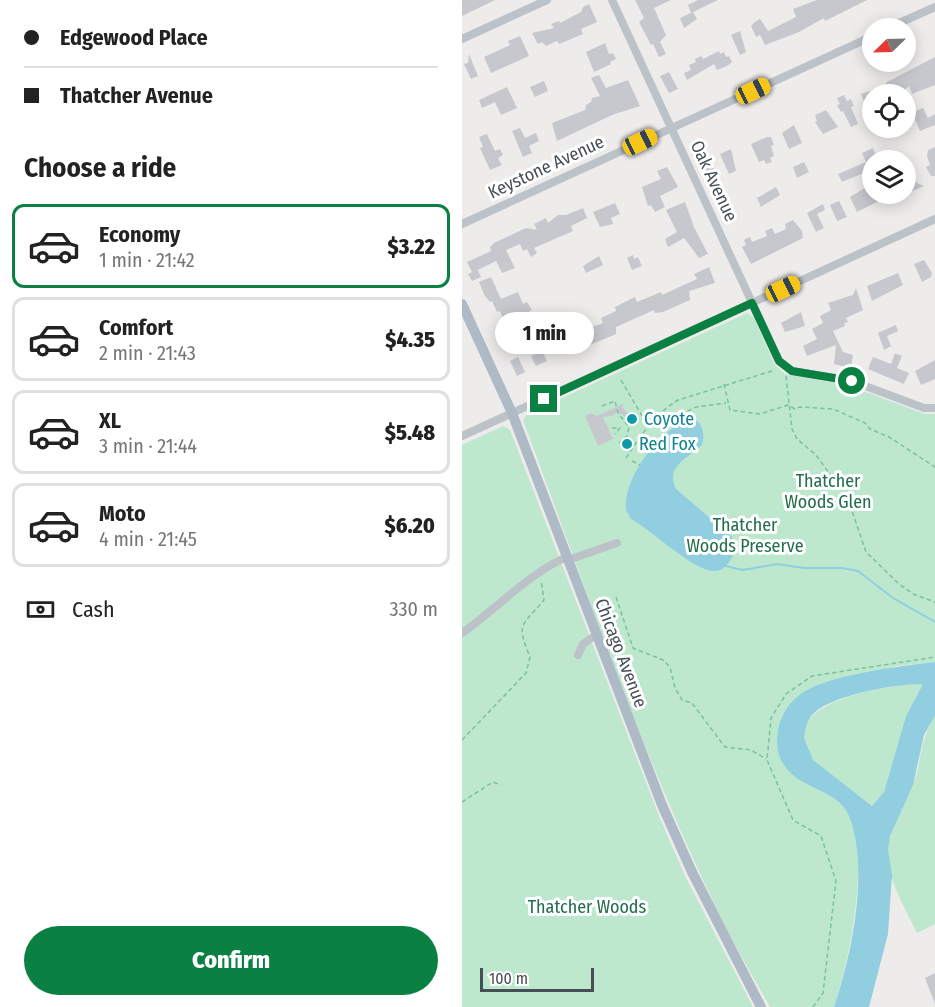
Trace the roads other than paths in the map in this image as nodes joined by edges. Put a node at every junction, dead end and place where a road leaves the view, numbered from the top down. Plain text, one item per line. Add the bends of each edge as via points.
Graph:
1 (548, 0) edge
2 (612, 0) edge
3 (935, 7) edge
4 (910, 18) edge
5 (462, 39) edge
6 (862, 41) edge
7 (671, 128) junction
8 (935, 219) edge
9 (462, 224) edge
10 (752, 303) junction
11 (462, 304) edge
12 (935, 408) edge
13 (512, 413) junction
14 (462, 436) edge
15 (617, 543) dead end
16 (567, 559) junction
17 (462, 633) edge
18 (596, 634) junction
19 (578, 655) dead end
20 (761, 1007) edge

1 - 5 street
2 - 7 street, Oak Avenue
3 - 4 street
6 - 7 street, Keystone Avenue
7 - 9 street, Keystone Avenue
7 - 10 street, Oak Avenue
8 - 10 street
10 - 12 street, Oak Avenue via 782,367 852,381 924,408
10 - 13 street
11 - 13 main road, Chicago Avenue
13 - 14 street
13 - 16 main road, Chicago Avenue
15 - 16 street
16 - 17 street
16 - 18 main road, Chicago Avenue
18 - 19 street via 583,644
18 - 20 main road, Chicago Avenue via 662,805

